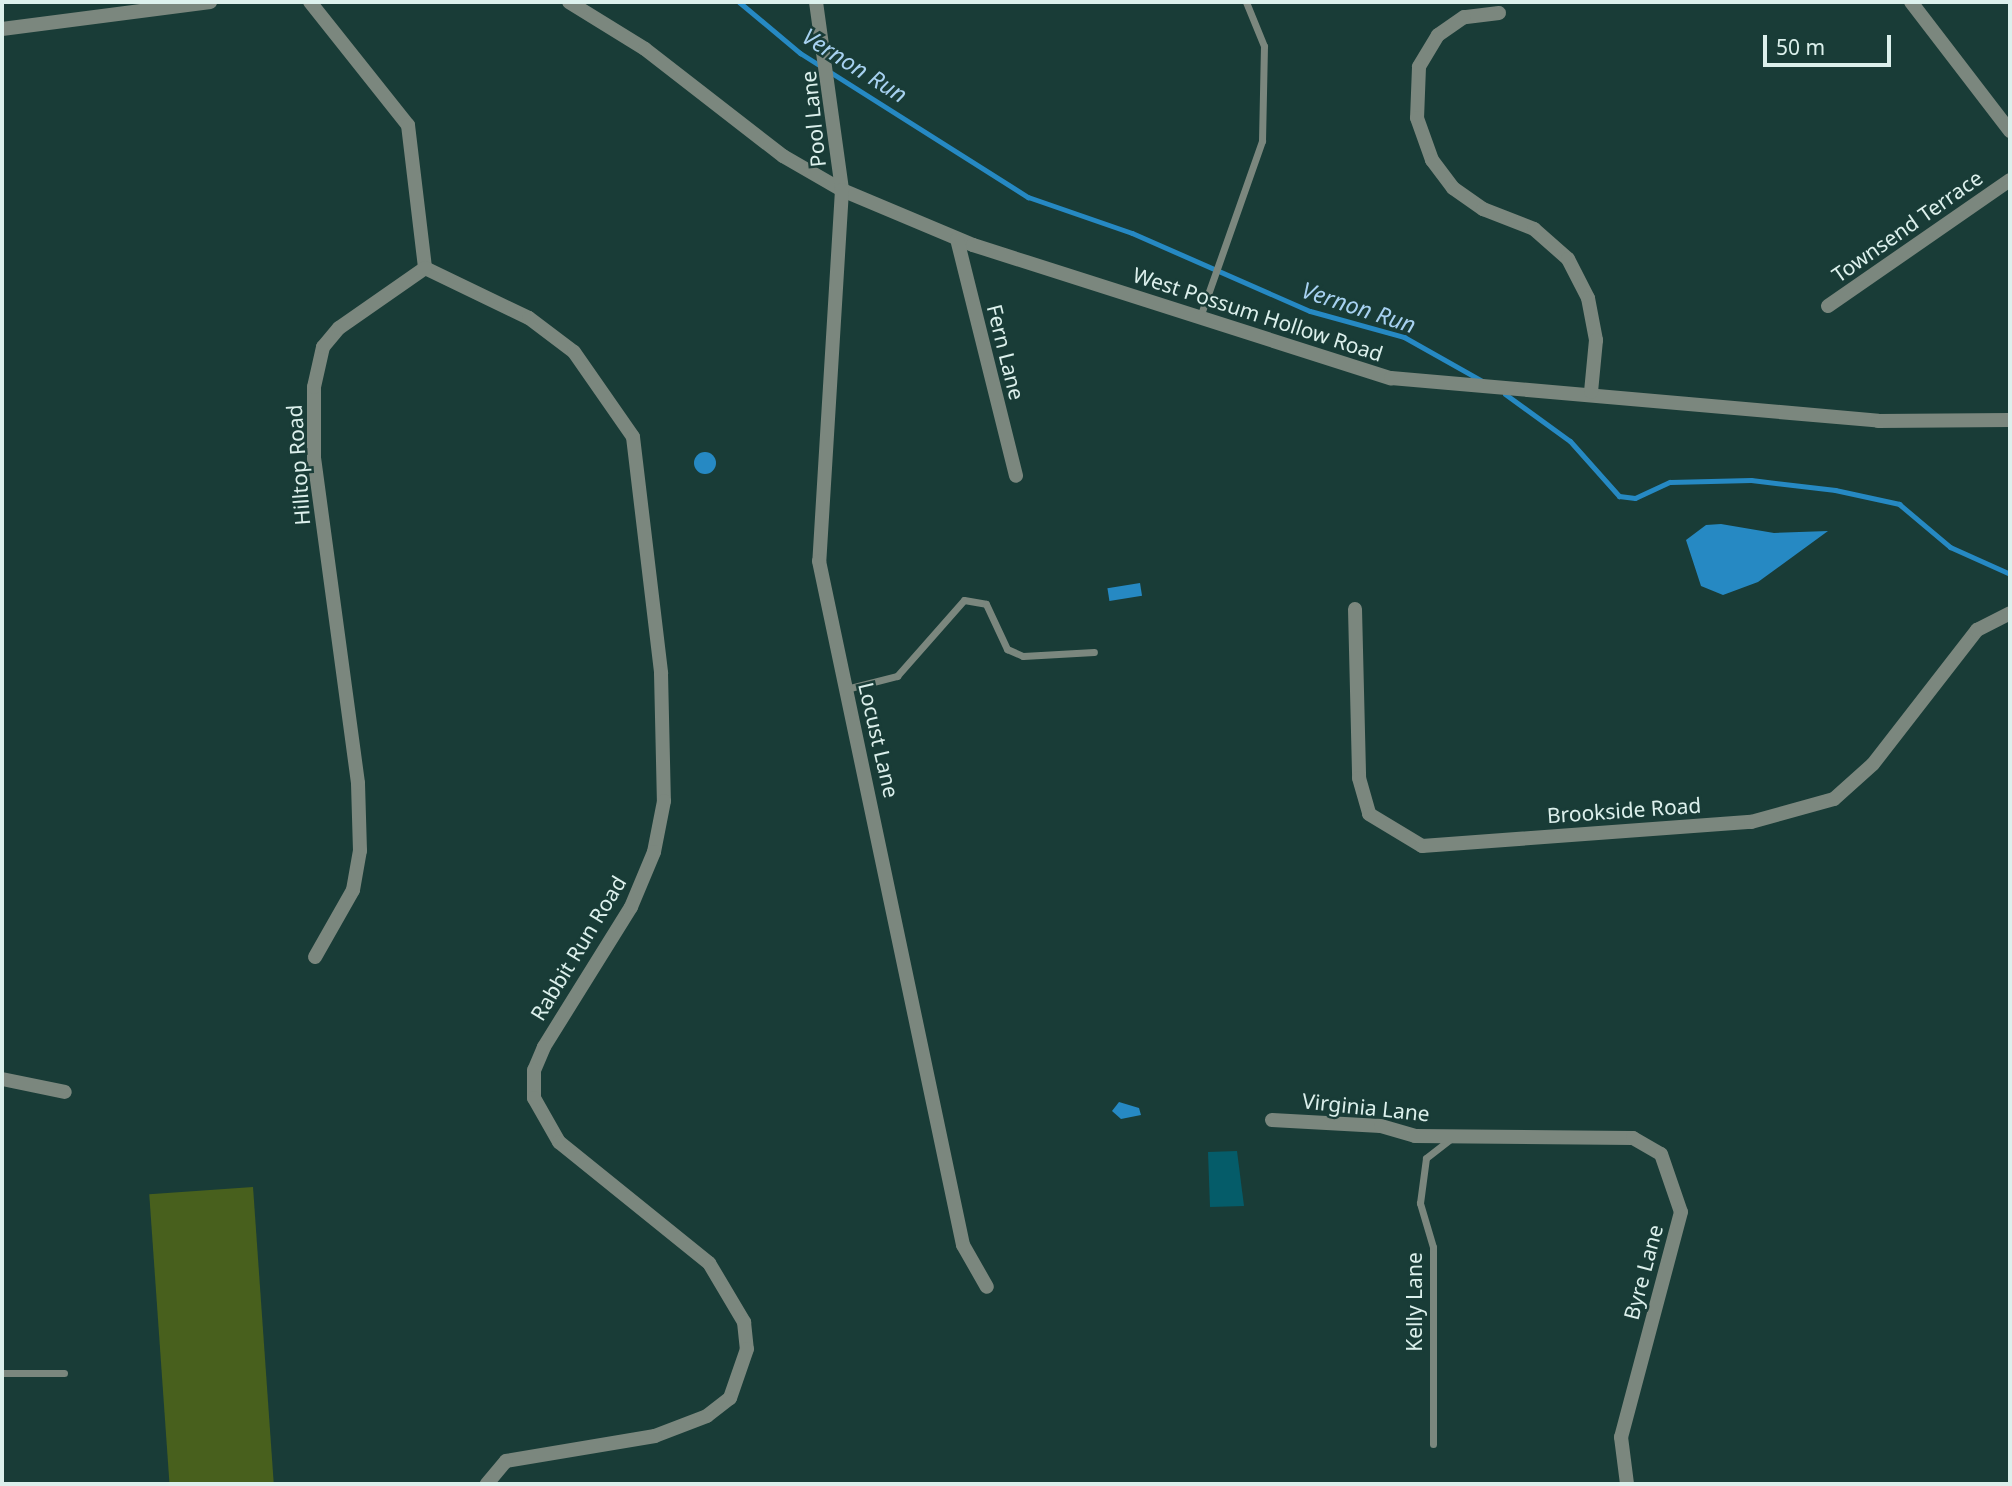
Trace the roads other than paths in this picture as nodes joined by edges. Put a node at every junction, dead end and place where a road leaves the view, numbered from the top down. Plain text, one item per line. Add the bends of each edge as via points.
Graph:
1 (210, 2) edge
2 (310, 2) edge
3 (569, 2) edge
4 (816, 2) edge
5 (1246, 2) edge
6 (1911, 2) edge
7 (169, 4) edge
8 (1499, 13) dead end
9 (2, 29) edge
10 (2010, 131) edge
11 (2010, 180) edge
12 (842, 190) junction
13 (957, 239) junction
14 (425, 268) junction
15 (1828, 306) dead end
16 (1200, 317) junction
17 (1591, 392) junction
18 (2010, 419) edge
19 (1016, 476) dead end
20 (1356, 609) dead end
21 (2010, 613) edge
22 (1094, 652) dead end
23 (846, 689) junction
24 (315, 957) dead end
25 (2, 1079) edge
26 (65, 1092) dead end
27 (1272, 1120) dead end
28 (1457, 1135) junction
29 (987, 1287) dead end
30 (2, 1373) edge
31 (64, 1373) dead end
32 (1433, 1444) dead end
33 (486, 1484) edge
34 (1626, 1484) edge

1 - 7 street
2 - 14 street via 408,125
3 - 12 street, West Possum Hollow Road via 645,49 783,156
4 - 12 street, Pool Lane
5 - 16 lane via 1264,46 1262,141
6 - 10 street
7 - 9 street
8 - 17 street via 1464,18 1438,35 1419,66 1417,118 1432,160 1453,188 1483,209 1534,229 1568,259 1588,298 1596,340
11 - 15 street, Townsend Terrace
12 - 13 street, West Possum Hollow Road
12 - 23 street, Locust Lane via 819,561
13 - 16 street, West Possum Hollow Road
13 - 19 street, Fern Lane
14 - 24 street, Hilltop Road via 339,328 323,347 314,387 314,459 358,783 360,850 353,890
14 - 33 street, Rabbit Run Road via 529,318 573,352 633,437 661,673 664,801 654,852 631,908 544,1047 534,1070 534,1098 559,1142 709,1263 744,1322 747,1349 730,1398 707,1416 655,1436 506,1461
16 - 17 street, West Possum Hollow Road via 1391,378
17 - 18 street, West Possum Hollow Road via 1878,421
20 - 21 street, Brookside Road via 1359,778 1369,814 1422,846 1751,822 1834,799 1873,764 1977,629
22 - 23 lane via 1023,656 1007,649 986,604 964,600 897,676
23 - 29 street, Locust Lane via 963,1245
25 - 26 street
27 - 28 street, Virginia Lane
28 - 32 lane, Kelly Lane via 1426,1158 1420,1203 1433,1247
28 - 34 street, Byre Lane via 1633,1138 1666,1163 1681,1212 1621,1437
30 - 31 lane

